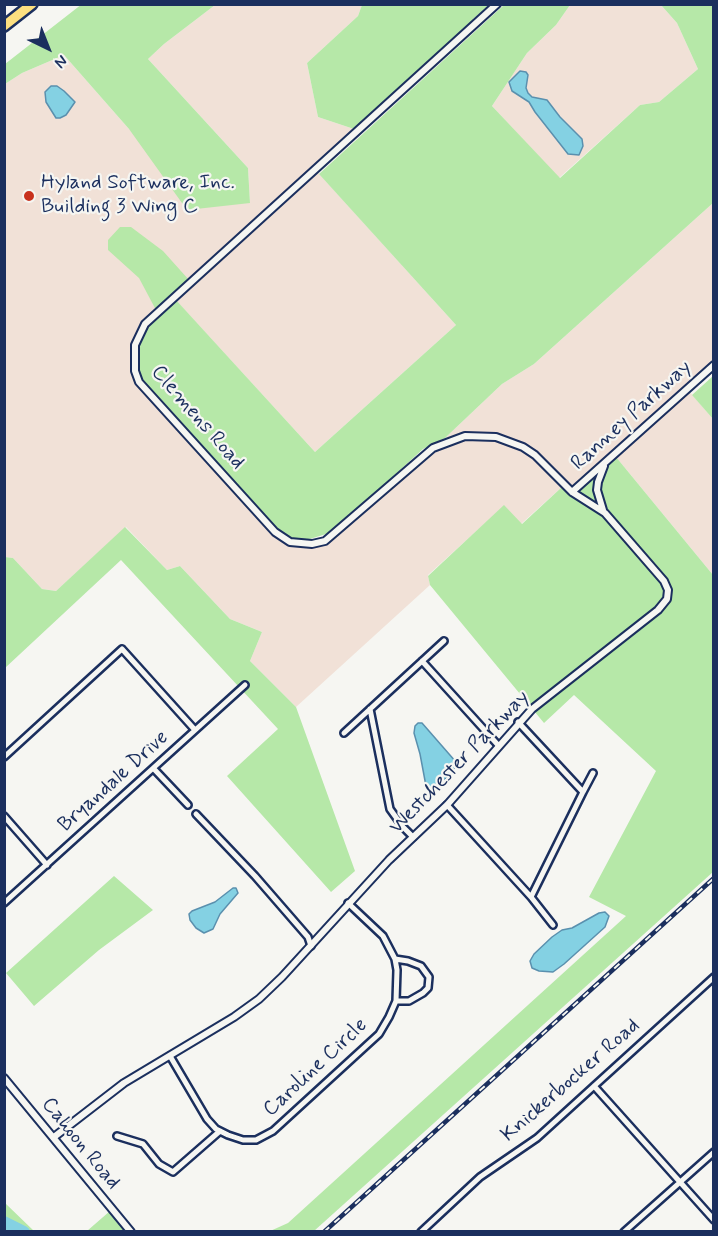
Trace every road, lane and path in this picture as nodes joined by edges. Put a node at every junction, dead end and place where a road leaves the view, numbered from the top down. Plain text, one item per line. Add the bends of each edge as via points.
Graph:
1 (32, 4) edge
2 (497, 4) edge
3 (4, 26) edge
4 (714, 365) edge
5 (447, 441) joint
6 (606, 461) junction
7 (572, 492) junction
8 (605, 513) junction
9 (444, 641) dead end
10 (422, 661) junction
11 (245, 685) dead end
12 (370, 709) junction
13 (518, 722) junction
14 (195, 730) junction
15 (344, 733) dead end
16 (498, 745) junction
17 (4, 757) edge
18 (154, 769) junction
19 (593, 773) dead end
20 (583, 792) junction
21 (188, 805) dead end
22 (447, 805) junction
23 (196, 814) dead end
24 (4, 816) edge
25 (413, 837) junction
26 (46, 865) junction
27 (531, 897) junction
28 (4, 903) edge
29 (348, 903) junction
30 (553, 925) dead end
31 (311, 946) junction
32 (395, 959) junction
33 (714, 977) edge
34 (396, 1000) junction
35 (170, 1056) junction
36 (4, 1078) edge
37 (594, 1086) junction
38 (220, 1131) junction
39 (117, 1136) dead end
40 (54, 1137) junction
41 (714, 1152) edge
42 (680, 1182) junction
43 (714, 1220) edge
44 (131, 1232) edge
45 (421, 1232) edge
46 (624, 1232) edge

1 - 3 highway
2 - 5 street, Clemens Road via 145,324 135,345 134,365 139,382 275,532 290,542 325,541 420,458
4 - 6 street, Ranney Parkway
5 - 7 street, Westchester Parkway via 465,436 509,440 535,455
6 - 7 street, Ranney Parkway
6 - 8 street via 597,490
7 - 8 street, Westchester Parkway
8 - 13 street, Westchester Parkway via 664,581 667,599
9 - 10 street
10 - 12 street
10 - 16 street
11 - 14 street, Bryandale Drive
12 - 15 street
12 - 25 street via 390,809
13 - 16 street, Westchester Parkway
13 - 20 street
14 - 17 street via 122,648
14 - 18 street, Bryandale Drive
16 - 22 street, Westchester Parkway
18 - 21 street
18 - 26 street, Bryandale Drive
19 - 20 street
20 - 27 street
22 - 25 street, Westchester Parkway
22 - 27 street
23 - 31 street via 262,884 308,937
24 - 26 street
25 - 29 street, Westchester Parkway
26 - 28 street, Bryandale Drive
27 - 30 street
29 - 31 street, Westchester Parkway
29 - 32 street, Caroline Circle via 383,936
31 - 35 street, Westchester Parkway via 259,999
32 - 34 street, Caroline Circle
32 - 34 street via 421,966 429,977 423,993 409,1001
33 - 37 street, Knickerbocker Road
34 - 38 street, Caroline Circle via 379,1034 273,1131 256,1140 243,1140
35 - 38 street via 207,1119
35 - 40 street, Westchester Parkway via 123,1083
36 - 40 street, Cahoon Road
37 - 42 street
37 - 45 street, Knickerbocker Road via 537,1138 480,1177
38 - 39 street via 173,1172 159,1164 142,1144
40 - 44 street, Cahoon Road
41 - 42 street
42 - 43 street
42 - 46 street

